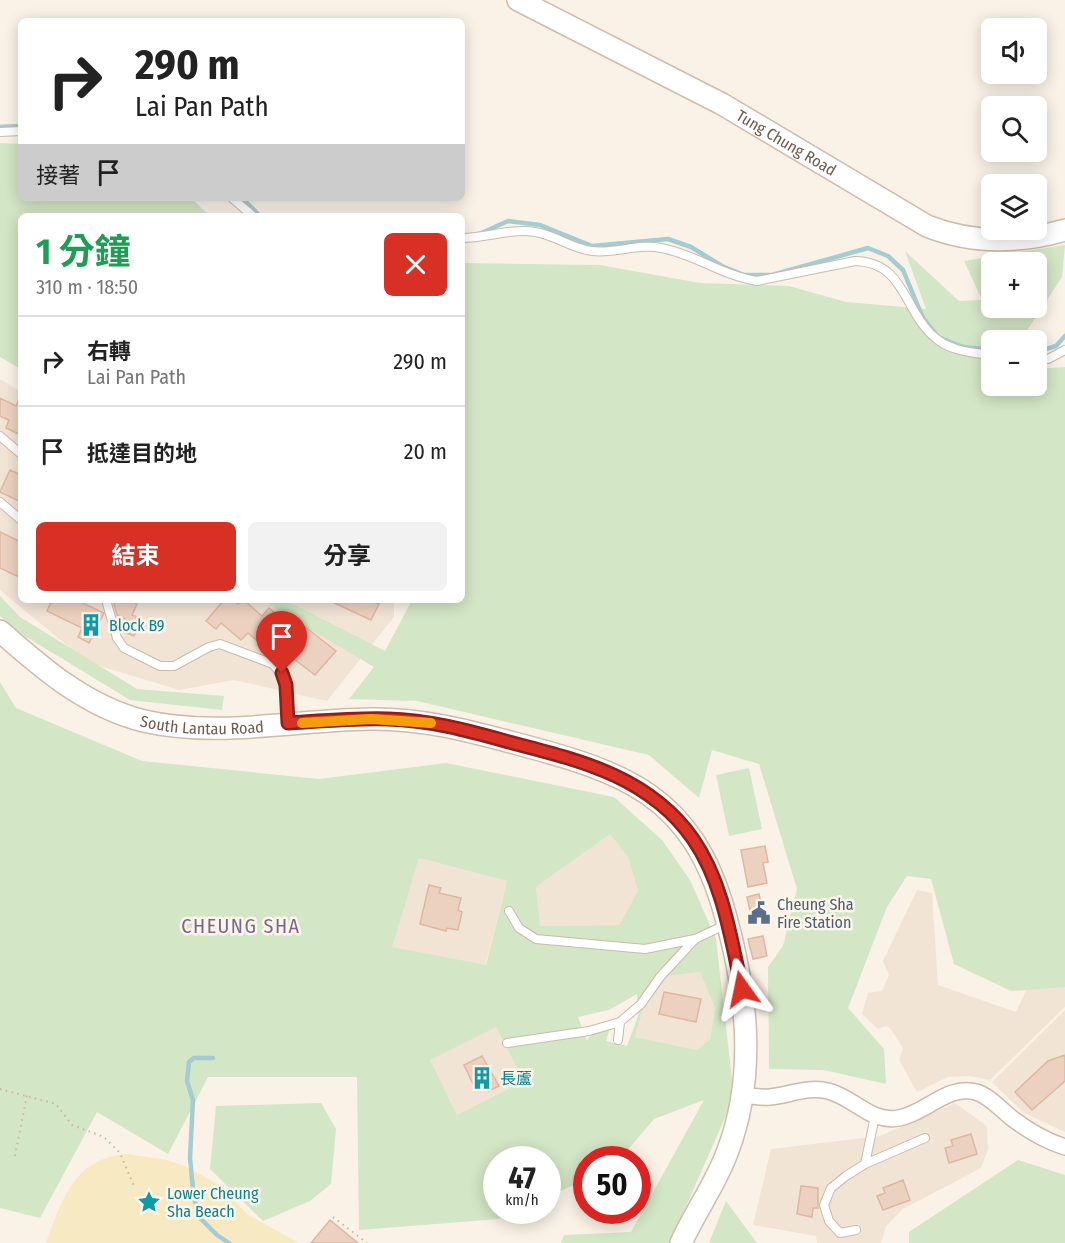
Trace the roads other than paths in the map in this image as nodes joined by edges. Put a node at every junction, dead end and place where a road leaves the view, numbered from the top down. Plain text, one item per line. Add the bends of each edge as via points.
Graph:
1 (518, 0) edge
2 (0, 132) edge
3 (18, 132) edge
4 (236, 201) edge
5 (250, 213) edge
6 (1065, 230) edge
7 (465, 238) edge
8 (1065, 350) edge
9 (981, 353) edge
10 (1047, 359) edge
11 (0, 436) edge
12 (18, 451) edge
13 (0, 501) edge
14 (18, 517) edge
15 (107, 603) edge
16 (0, 630) edge
17 (288, 723) junction
18 (509, 910) dead end
19 (728, 924) junction
20 (695, 939) junction
21 (620, 1022) junction
22 (618, 1040) dead end
23 (507, 1043) dead end
24 (742, 1095) junction
25 (875, 1116) junction
26 (925, 1138) dead end
27 (1065, 1147) edge
28 (866, 1164) junction
29 (856, 1230) dead end
30 (681, 1243) edge

1 - 6 main road, Tung Chung Road via 722,104 918,221 945,232 986,240 1028,238
2 - 3 lane
4 - 5 lane
7 - 9 lane via 537,232 592,251 659,247 741,278 757,280 871,261 896,280 917,316 938,340 963,351
8 - 10 lane
11 - 12 lane
13 - 14 lane
15 - 17 lane via 124,648 160,666 174,666 220,644 273,664 285,679
16 - 17 main road, South Lantau Road via 73,690 124,715 192,728
17 - 19 main road, South Lantau Road via 371,719 438,724 616,774 661,803 693,839 711,872
18 - 20 lane via 519,928 545,941 645,950
19 - 20 lane
19 - 24 main road, South Lantau Road via 747,1027
20 - 21 lane via 641,1004
21 - 22 lane
21 - 23 lane via 590,1031
24 - 25 street via 769,1097 803,1090 828,1091
24 - 30 main road, South Lantau Road via 724,1159
25 - 27 street via 902,1117 950,1094 967,1091 984,1095 1026,1128
25 - 28 lane
26 - 28 lane
28 - 29 lane via 831,1188 824,1205 829,1221 840,1233

